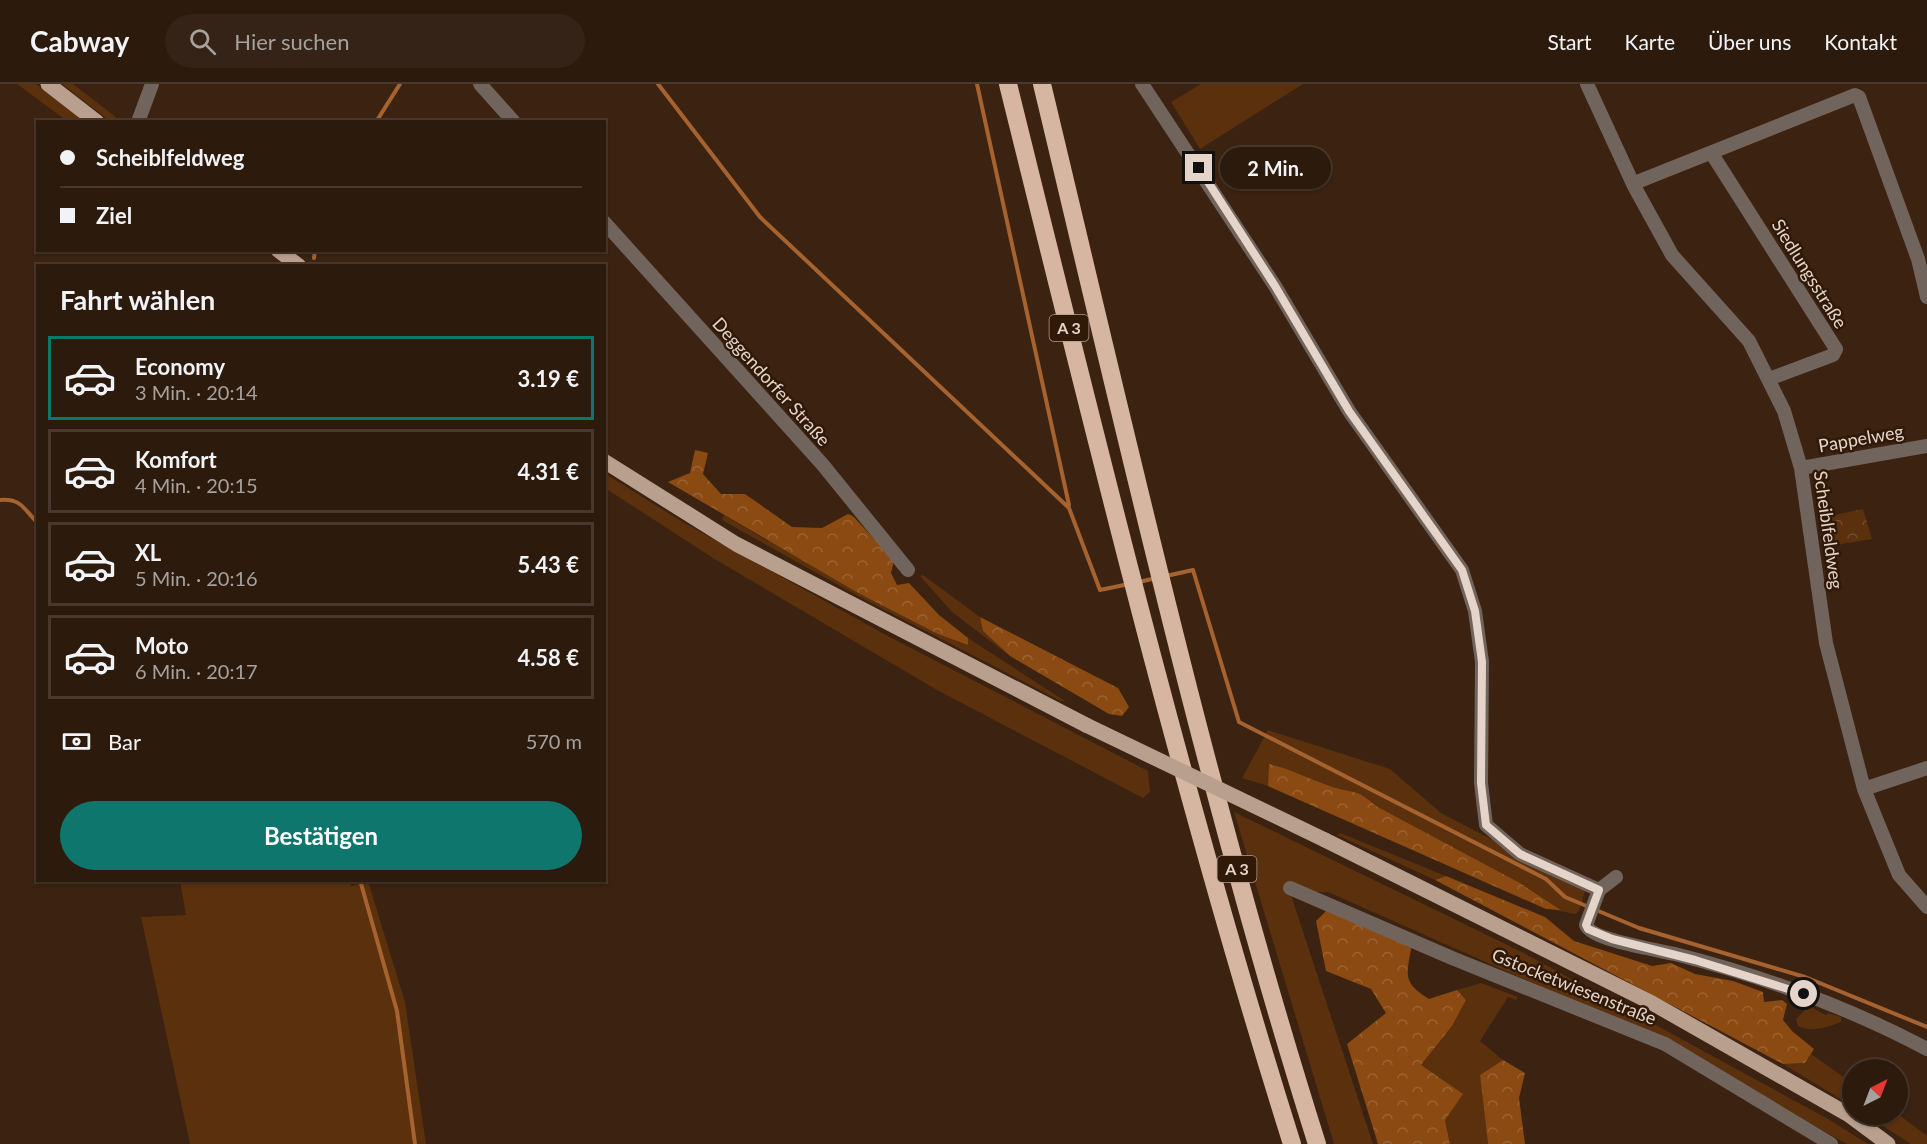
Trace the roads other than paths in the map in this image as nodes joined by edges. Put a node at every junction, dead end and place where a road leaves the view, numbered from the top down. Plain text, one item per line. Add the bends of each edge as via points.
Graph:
1 (48, 84) edge
2 (152, 84) edge
3 (480, 84) edge
4 (1008, 84) edge
5 (1042, 84) edge
6 (1142, 84) edge
7 (1587, 84) edge
8 (94, 120) edge
9 (139, 120) edge
10 (512, 120) edge
11 (1712, 154) junction
12 (1634, 186) junction
13 (606, 224) edge
14 (281, 252) edge
15 (296, 264) edge
16 (1927, 297) edge
17 (1769, 379) junction
18 (1927, 446) edge
19 (606, 462) edge
20 (1801, 468) junction
21 (908, 570) dead end
22 (1927, 768) edge
23 (1864, 789) junction
24 (1616, 877) dead end
25 (1290, 888) dead end
26 (1599, 890) junction
27 (1927, 907) edge
28 (1927, 1049) edge
29 (1292, 1144) edge
30 (1317, 1144) edge
31 (1832, 1144) edge
32 (1888, 1144) edge

1 - 8 main road
2 - 9 street
3 - 10 street
4 - 29 highway, A 3 via 1130,571 1214,885
5 - 30 highway, A 3 via 1244,899
6 - 26 street via 1275,286 1349,411 1462,570 1475,611 1482,662 1481,783 1486,825 1520,854
7 - 12 street, Scheiblfeldweg
11 - 12 street
11 - 16 street via 1855,95 1859,97 1918,259
11 - 17 street, Siedlungsstraße via 1836,349 1833,355
12 - 17 street, Scheiblfeldweg via 1672,255 1749,341
13 - 21 street, Deggendorfer Straße via 823,465
14 - 15 main road
17 - 20 street, Scheiblfeldweg via 1784,411
18 - 20 street, Pappelweg
19 - 32 main road, bridge via 736,544 1086,725 1652,1003 1849,1115
20 - 23 street, Scheiblfeldweg via 1826,643
22 - 23 street
23 - 27 street, Scheiblfeldweg via 1899,875
24 - 26 street
25 - 31 street, Gstocketwiesenstraße via 1665,1044
26 - 28 street via 1586,928 1804,994 1887,1027

